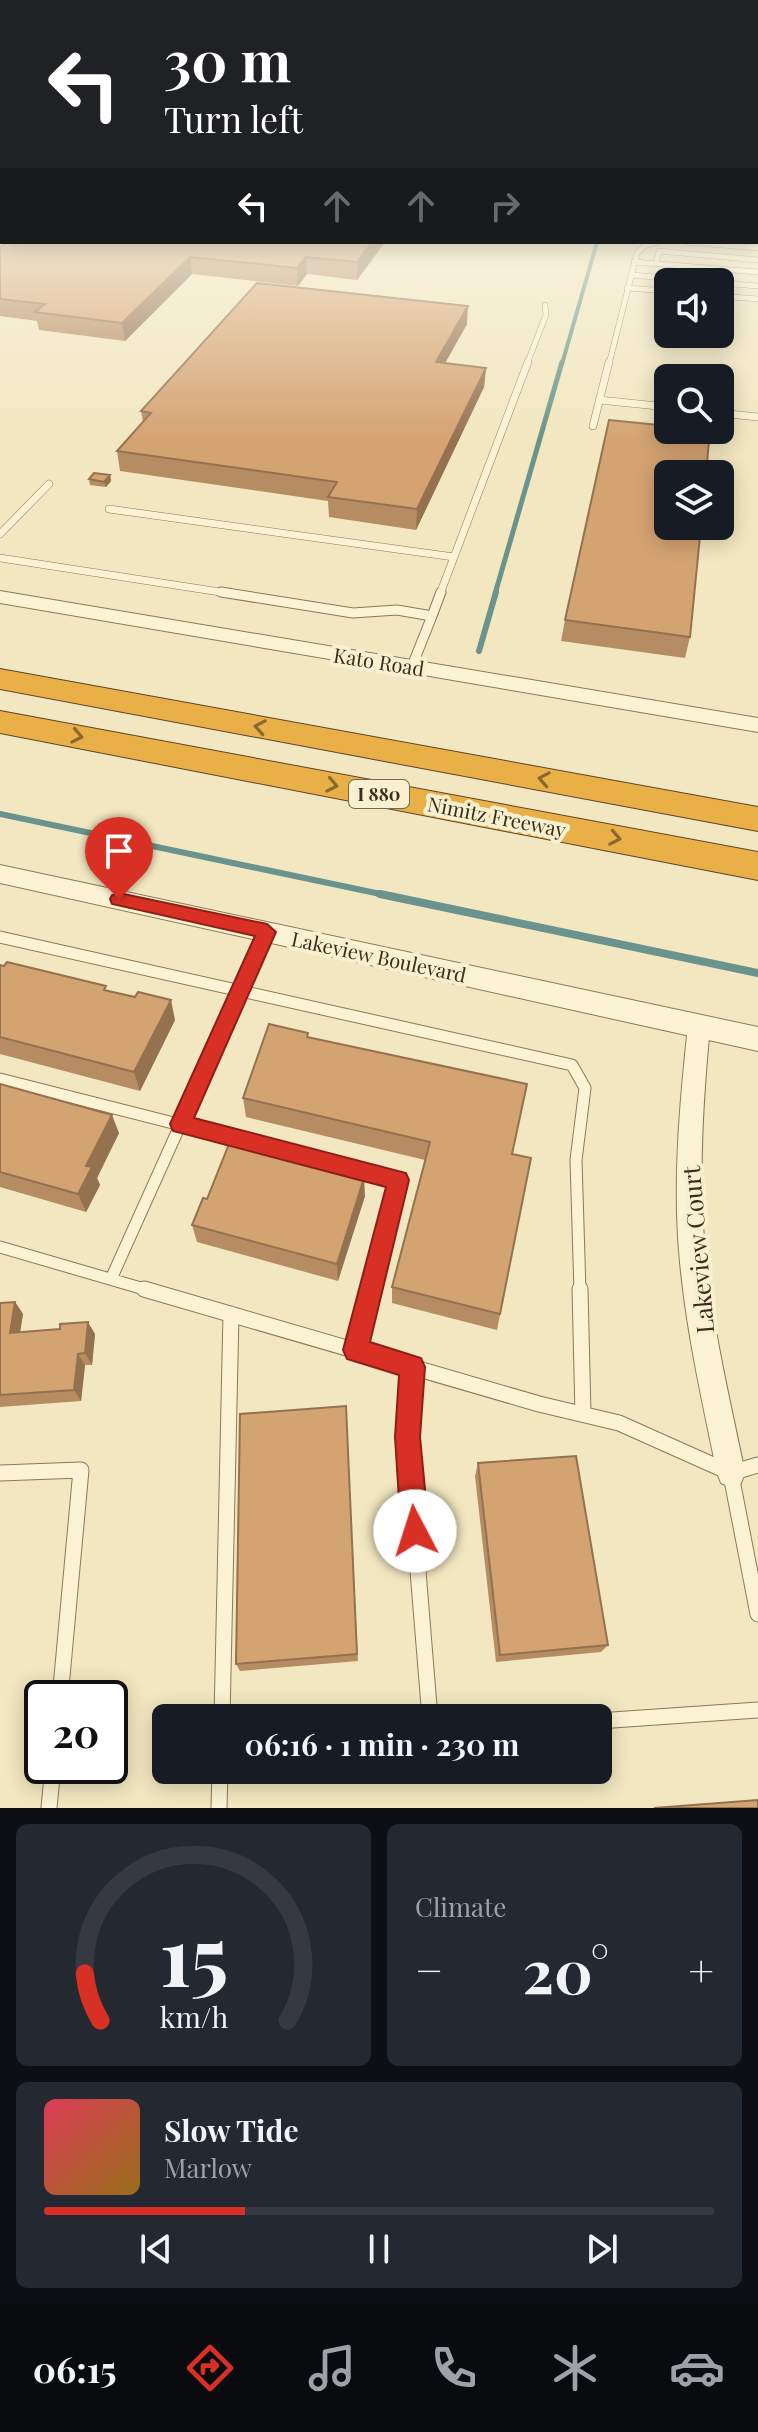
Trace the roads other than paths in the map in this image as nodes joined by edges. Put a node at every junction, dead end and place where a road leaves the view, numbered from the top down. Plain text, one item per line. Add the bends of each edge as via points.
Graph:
1 (631, 275) joint
2 (654, 277) edge
3 (734, 284) edge
4 (758, 286) edge
5 (627, 288) junction
6 (654, 290) edge
7 (734, 297) edge
8 (758, 299) edge
9 (545, 305) dead end
10 (599, 400) junction
11 (654, 406) edge
12 (734, 414) edge
13 (758, 417) edge
14 (593, 426) dead end
15 (49, 484) dead end
16 (109, 509) dead end
17 (0, 534) edge
18 (454, 557) junction
19 (0, 558) edge
20 (0, 597) edge
21 (432, 616) junction
22 (0, 656) edge
23 (412, 666) junction
24 (0, 679) edge
25 (0, 722) edge
26 (758, 725) edge
27 (758, 794) edge
28 (758, 819) edge
29 (758, 866) edge
30 (0, 874) edge
31 (267, 932) junction
32 (0, 937) edge
33 (239, 990) junction
34 (699, 1026) junction
35 (758, 1039) edge
36 (0, 1079) edge
37 (180, 1124) junction
38 (0, 1247) edge
39 (111, 1279) junction
40 (231, 1314) junction
41 (356, 1350) junction
42 (412, 1367) junction
43 (583, 1414) junction
44 (758, 1465) edge
45 (0, 1473) edge
46 (731, 1473) junction
47 (758, 1614) edge
48 (62, 1680) edge
49 (222, 1704) edge
50 (429, 1704) edge
51 (758, 1710) edge
52 (612, 1720) edge
53 (51, 1784) edge
54 (220, 1784) edge
55 (49, 1808) edge
56 (219, 1808) edge

1 - 2 lane
1 - 5 lane
3 - 4 lane
5 - 6 lane
5 - 10 lane
7 - 8 lane
9 - 18 lane via 546,315
10 - 11 lane
10 - 14 lane
12 - 13 lane
15 - 17 lane
16 - 18 lane
18 - 21 lane
19 - 21 lane via 353,613 397,610
20 - 23 street, Kato Road
21 - 23 lane
22 - 27 highway
23 - 26 street, Kato Road
28 -> 24 highway, I 880
25 -> 29 highway, Nimitz Freeway / I 880
30 - 31 street, Lakeview Boulevard
31 - 33 lane
31 - 34 street, Lakeview Boulevard
32 - 33 lane
33 - 37 lane
33 - 43 lane via 572,1065 585,1088 576,1160
34 - 35 street, Lakeview Boulevard
34 - 46 street, Lakeview Court via 688,1167 692,1251
36 - 37 lane
37 - 39 lane
37 - 41 lane via 398,1180
38 - 39 lane
39 - 40 lane
40 - 41 lane
40 - 49 lane
41 - 42 lane
42 - 43 lane
42 - 50 lane via 407,1437
43 - 46 lane via 619,1423
44 - 46 lane
45 - 48 lane via 81,1470
46 - 47 lane
51 - 52 lane
53 - 55 lane
54 - 56 lane

